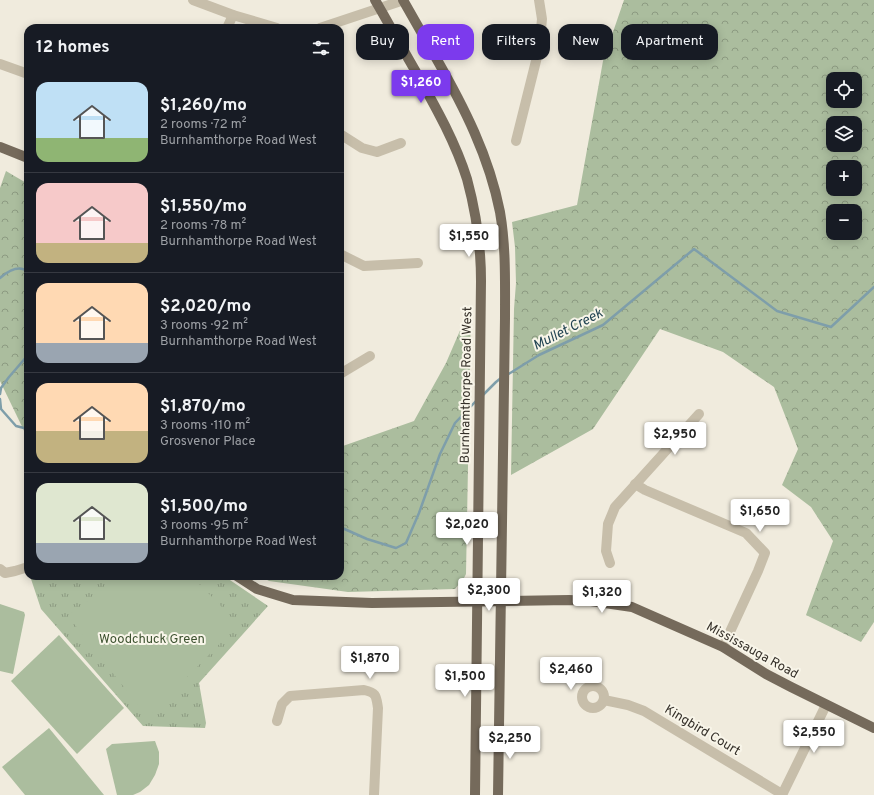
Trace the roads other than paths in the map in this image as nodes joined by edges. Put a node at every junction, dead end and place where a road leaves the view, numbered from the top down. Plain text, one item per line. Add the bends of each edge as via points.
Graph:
1 (193, 0) edge
2 (404, 0) edge
3 (539, 0) edge
4 (377, 4) edge
5 (233, 15) junction
6 (229, 24) edge
7 (263, 24) edge
8 (330, 24) edge
9 (0, 64) edge
10 (24, 73) edge
11 (344, 137) edge
12 (516, 141) dead end
13 (401, 143) dead end
14 (0, 147) edge
15 (24, 156) edge
16 (344, 256) edge
17 (418, 263) dead end
18 (370, 356) dead end
19 (344, 372) edge
20 (699, 414) dead end
21 (635, 484) junction
22 (610, 563) dead end
23 (24, 568) edge
24 (0, 569) edge
25 (243, 580) edge
26 (477, 601) junction
27 (501, 601) junction
28 (723, 647) junction
29 (604, 700) dead end
30 (826, 705) junction
31 (277, 721) dead end
32 (874, 728) edge
33 (782, 794) edge
34 (374, 795) edge
35 (475, 795) edge
36 (498, 795) edge

1 - 5 street
2 - 4 street
2 - 27 main road via 473,128 488,165 503,236 505,318
3 - 12 street via 542,19 539,49
4 - 8 street
4 - 26 main road, Burnhamthorpe Road West via 440,116 466,178 474,211 480,248 481,276
5 - 6 street
5 - 7 street
9 - 10 street
11 - 13 street via 362,148 377,152
14 - 15 main road
16 - 17 street via 364,266
18 - 19 street
20 - 21 street
21 - 22 street via 615,507 608,524 606,552
21 - 28 street via 746,533 765,553
23 - 24 street via 5,573
25 - 26 main road, Mississauga Road via 257,589 293,600 372,603
26 - 27 main road, Mississauga Road
26 - 35 main road, Burnhamthorpe Road West
27 - 28 main road, Mississauga Road via 591,601 632,607
27 - 36 main road
28 - 30 main road, Mississauga Road via 766,674
29 - 33 street, Kingbird Court via 644,711
30 - 32 main road, Mississauga Road
30 - 33 street
31 - 34 street via 282,704 290,696 364,690 372,692 376,696 378,708

